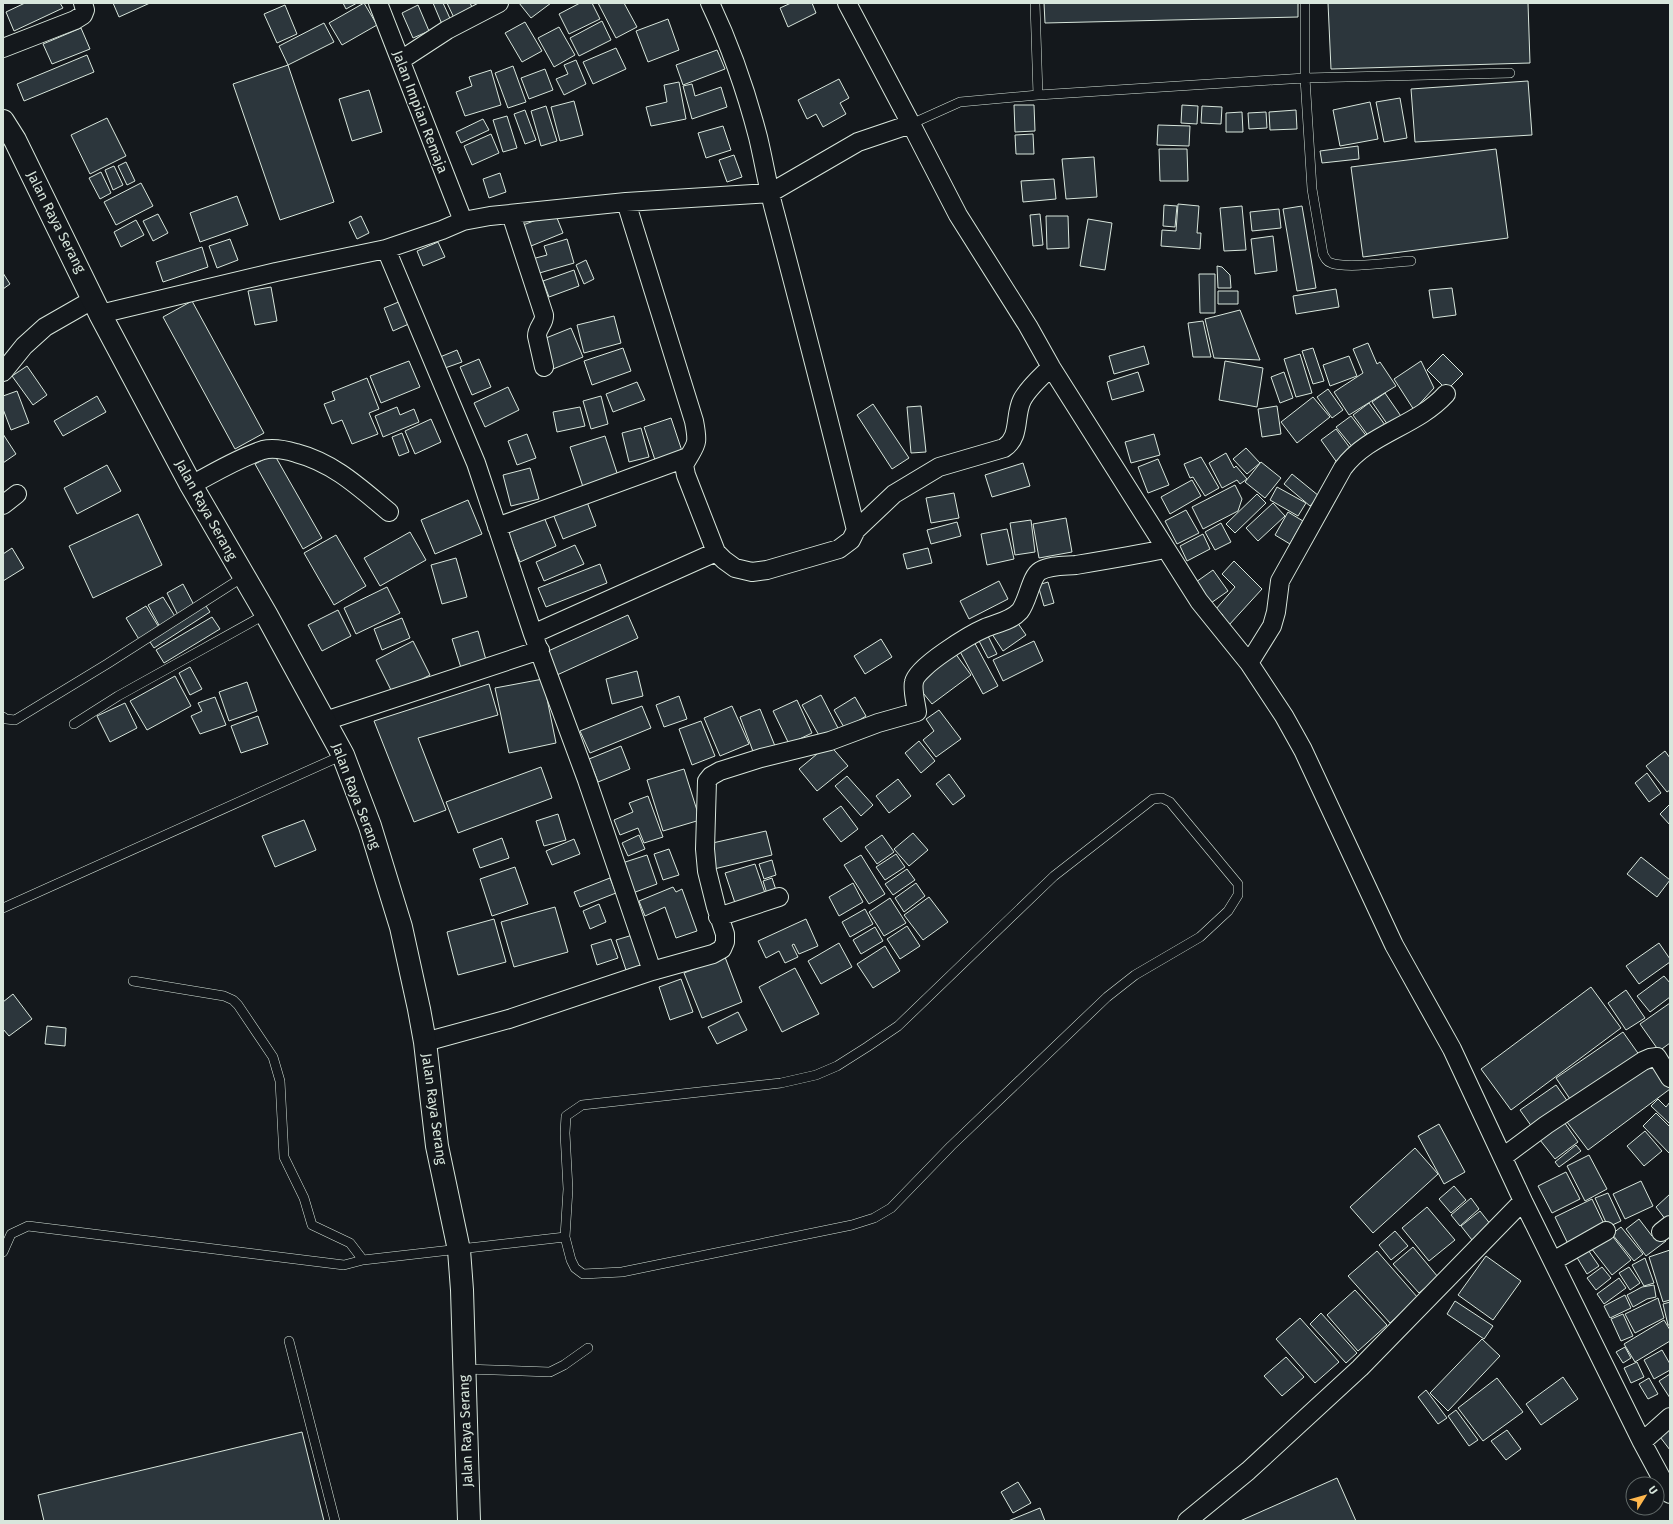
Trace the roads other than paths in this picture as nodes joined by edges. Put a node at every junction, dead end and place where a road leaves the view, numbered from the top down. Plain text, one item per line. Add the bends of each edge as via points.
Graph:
1 (83, 3) edge
2 (378, 3) edge
3 (499, 3) edge
4 (710, 3) edge
5 (847, 3) edge
6 (1035, 3) edge
7 (1305, 3) edge
8 (3, 48) edge
9 (400, 60) junction
10 (1510, 73) dead end
11 (1305, 78) junction
12 (1038, 95) junction
13 (3, 122) edge
14 (911, 124) junction
15 (770, 192) junction
16 (626, 202) junction
17 (511, 214) junction
18 (463, 221) junction
19 (386, 249) junction
20 (1411, 261) dead end
21 (97, 306) junction
22 (544, 367) dead end
23 (1051, 367) junction
24 (3, 372) edge
25 (1446, 394) dead end
26 (688, 457) junction
27 (191, 485) junction
28 (17, 494) dead end
29 (3, 505) edge
30 (389, 512) dead end
31 (497, 527) junction
32 (856, 530) junction
33 (1165, 549) junction
34 (716, 552) junction
35 (243, 576) junction
36 (266, 614) junction
37 (533, 634) junction
38 (540, 650) junction
39 (1243, 657) junction
40 (3, 717) edge
41 (325, 721) junction
42 (74, 724) dead end
43 (343, 755) junction
44 (779, 897) dead end
45 (3, 908) edge
46 (718, 917) junction
47 (652, 971) junction
48 (133, 981) dead end
49 (425, 1042) junction
50 (1670, 1078) edge
51 (1503, 1157) junction
52 (1523, 1201) junction
53 (1606, 1231) dead end
54 (565, 1237) junction
55 (459, 1250) junction
56 (3, 1252) edge
57 (363, 1260) junction
58 (1553, 1261) junction
59 (289, 1341) dead end
60 (588, 1348) dead end
61 (464, 1369) junction
62 (1670, 1417) edge
63 (1642, 1442) junction
64 (1670, 1494) edge
65 (335, 1521) edge
66 (469, 1521) edge
67 (1187, 1521) edge

1 - 8 street via 83,15 75,20
2 - 9 street, Jalan Impian Remaja
3 - 9 street via 447,30
4 - 15 street via 741,82 758,136
5 - 14 street
6 - 12 lane
7 - 11 lane
9 - 18 street, Jalan Impian Remaja
10 - 11 lane
11 - 12 lane
11 - 20 lane via 1312,189 1325,259 1329,263 1346,265
12 - 14 lane via 960,102
13 - 21 highway, Jalan Raya Serang
14 - 15 street via 858,142
14 - 23 street via 958,215
15 - 16 street
15 - 32 street
16 - 17 street
16 - 26 street via 694,421 697,442
17 - 18 street
17 - 22 street via 544,315 544,320 537,331
18 - 19 street
19 - 21 street
19 - 31 street via 476,463
21 - 24 street via 45,327 24,346
21 - 27 highway, Jalan Raya Serang
23 - 32 street via 1022,400 1018,409 1016,432 1010,444 940,467 894,494
23 - 33 street
25 - 39 street via 1429,411 1375,440 1355,454 1342,468 1280,581 1272,626
26 - 31 street
26 - 34 street via 684,465 686,475
27 - 30 street via 264,450 282,449 308,456 333,467
27 - 35 highway, Jalan Raya Serang
28 - 29 street
31 - 37 street
32 - 34 street via 851,540 839,549 767,570 752,572 735,568
33 - 39 street via 1199,601
33 - 46 street via 1039,571 1020,611 1001,623 975,632 942,653 917,674 914,682 917,712 720,771 711,776 706,781 705,792 705,849 707,871
34 - 37 street
35 - 36 highway, Jalan Raya Serang
35 - 40 lane via 15,720
36 - 41 highway, Jalan Raya Serang
36 - 42 lane via 118,696
37 - 38 street
38 - 41 street
38 - 47 street
39 - 51 street via 1284,716 1303,750 1394,945 1452,1049
41 - 43 highway, Jalan Raya Serang
43 - 45 lane
43 - 49 highway, Jalan Raya Serang via 370,826 401,927
44 - 46 street
46 - 47 street via 725,934 722,949 714,954
47 - 49 street via 509,1019
48 - 57 lane via 224,996 238,1005 273,1057 280,1081 284,1157 304,1198 312,1225 350,1243
49 - 55 highway, Jalan Raya Serang via 437,1146
50 - 51 street via 1656,1058 1643,1060
51 - 52 street
52 - 58 street
52 - 67 street via 1360,1368 1248,1471
53 - 58 street
54 - 54 lane via 571,1260 575,1268 583,1274 622,1272 852,1225 874,1218 891,1208 951,1146 1107,997 1135,975 1200,937 1228,911 1238,895 1238,884 1170,802 1162,798 1153,799 1054,876 898,1026 837,1066 816,1075 781,1082 582,1105 573,1110 566,1116 568,1189
54 - 55 lane
55 - 57 lane
55 - 61 highway, Jalan Raya Serang
56 - 57 lane via 11,1234 28,1226 344,1265
58 - 63 street
59 - 65 lane
60 - 61 lane via 550,1372
61 - 66 highway, Jalan Raya Serang
62 - 63 street
63 - 64 street

